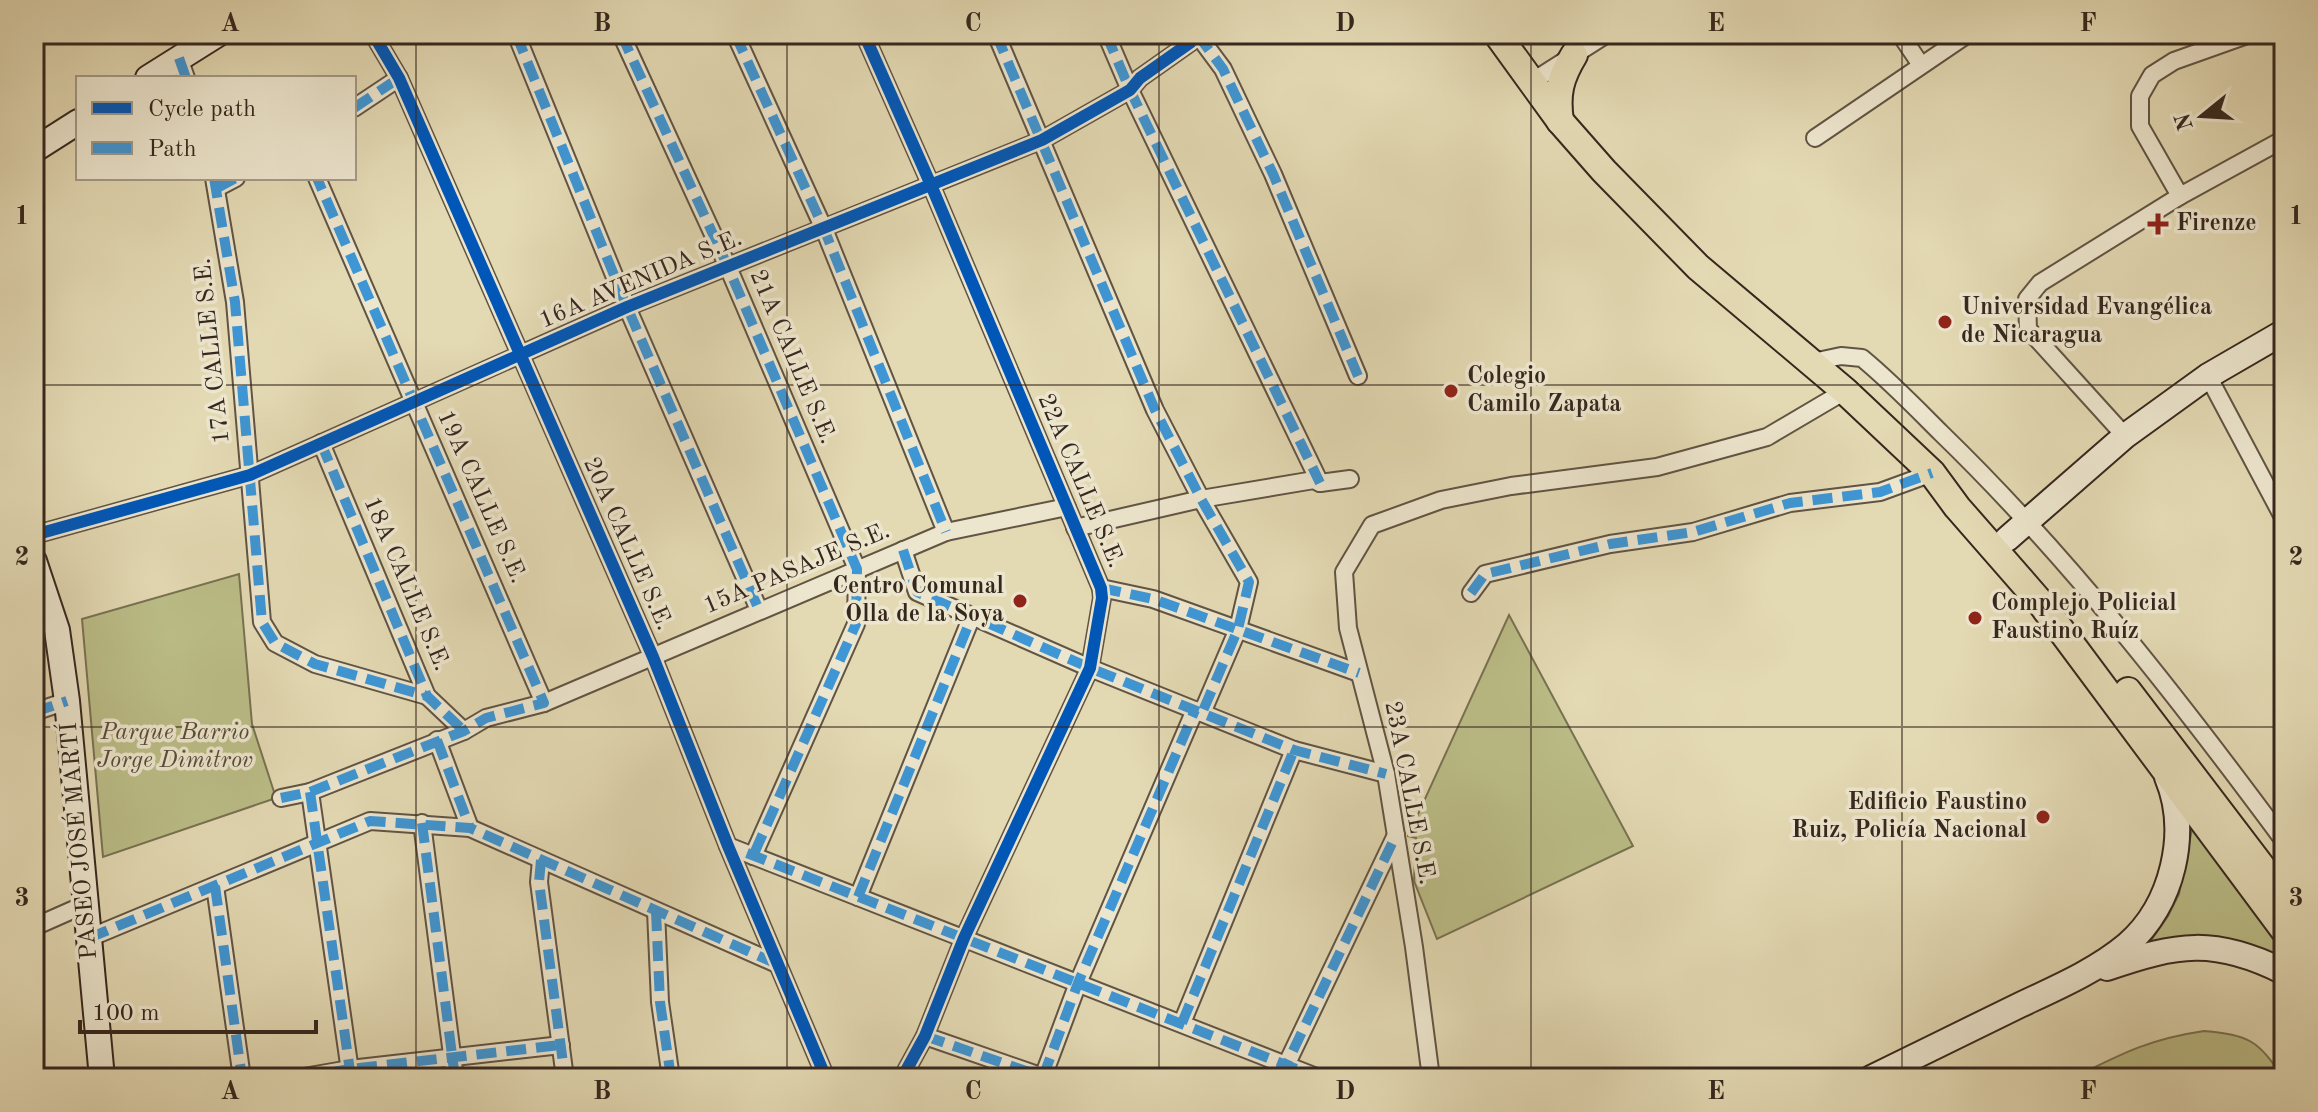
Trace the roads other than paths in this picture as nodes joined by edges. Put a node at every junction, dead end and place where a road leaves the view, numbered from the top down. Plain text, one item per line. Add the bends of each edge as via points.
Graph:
1 (218, 34) edge
2 (373, 34) edge
3 (516, 34) edge
4 (621, 34) edge
5 (735, 34) edge
6 (864, 34) edge
7 (996, 34) edge
8 (1106, 34) edge
9 (1195, 34) edge
10 (1497, 34) edge
11 (1607, 34) edge
12 (1900, 34) edge
13 (1968, 34) edge
14 (2250, 34) edge
15 (1574, 55) junction
16 (1921, 65) junction
17 (182, 68) edge
18 (155, 76) edge
19 (399, 78) junction
20 (1533, 81) junction
21 (1130, 90) junction
22 (356, 107) edge
23 (1560, 121) junction
24 (76, 123) edge
25 (1815, 138) dead end
26 (2284, 139) edge
27 (1042, 140) junction
28 (34, 150) edge
29 (318, 180) edge
30 (216, 183) edge
31 (931, 185) junction
32 (2180, 196) junction
33 (824, 229) junction
34 (728, 267) junction
35 (627, 307) junction
36 (2284, 332) edge
37 (520, 355) junction
38 (1813, 362) junction
39 (1358, 376) dead end
40 (2208, 376) junction
41 (1845, 391) junction
42 (414, 403) junction
43 (2125, 436) junction
44 (321, 443) junction
45 (1932, 473) junction
46 (250, 475) junction
47 (1350, 479) dead end
48 (1320, 483) junction
49 (1201, 499) junction
50 (1067, 507) junction
51 (2284, 519) edge
52 (2027, 522) junction
53 (1075, 528) junction
54 (946, 532) junction
55 (34, 535) edge
56 (2007, 539) junction
57 (903, 550) junction
58 (34, 561) edge
59 (857, 569) junction
60 (1101, 588) junction
61 (1471, 593) dead end
62 (759, 610) junction
63 (972, 616) junction
64 (2054, 621) junction
65 (1238, 629) junction
66 (653, 657) junction
67 (1090, 668) junction
68 (1359, 673) junction
69 (427, 696) junction
70 (67, 701) junction
71 (544, 703) junction
72 (34, 712) edge
73 (1198, 712) junction
74 (464, 731) junction
75 (437, 740) junction
76 (1294, 750) junction
77 (2165, 771) junction
78 (1386, 774) junction
79 (310, 792) junction
80 (281, 798) dead end
81 (422, 823) junction
82 (470, 828) junction
83 (1396, 835) junction
84 (2284, 841) edge
85 (318, 844) junction
86 (728, 846) junction
87 (753, 856) junction
88 (541, 860) junction
89 (215, 886) junction
90 (2284, 896) edge
91 (858, 897) junction
92 (86, 904) junction
93 (656, 911) junction
94 (34, 927) edge
95 (2284, 930) edge
96 (89, 938) junction
97 (964, 938) junction
98 (777, 964) junction
99 (2284, 972) edge
100 (1078, 983) junction
101 (2063, 984) junction
102 (1182, 1023) junction
103 (925, 1036) junction
104 (561, 1045) junction
105 (452, 1059) junction
106 (1283, 1071) edge
107 (350, 1073) edge
108 (1044, 1077) edge
109 (102, 1078) edge
110 (242, 1078) edge
111 (298, 1078) edge
112 (455, 1078) edge
113 (565, 1078) edge
114 (671, 1078) edge
115 (826, 1078) edge
116 (902, 1078) edge
117 (1319, 1078) edge
118 (1431, 1078) edge
119 (1871, 1078) edge

1 - 17 street
2 - 19 street, 20A CALLE S.E.
3 - 35 street
4 - 34 street, 21A CALLE S.E.
5 - 33 street
6 - 31 street, 22A CALLE S.E.
7 - 27 street
8 - 21 street
9 - 21 street, 16A AVENIDA S.E.
9 - 39 street via 1223,69
10 - 20 main road
11 - 15 street
12 - 16 street
13 - 16 street
14 - 32 street via 2174,61 2152,75 2140,96 2140,126
15 - 20 street
15 - 23 main road via 1558,90
16 - 25 street
17 - 18 street
19 - 22 street
19 - 37 street, 20A CALLE S.E.
20 - 23 main road
21 - 27 street, 16A AVENIDA S.E.
21 - 48 street
23 - 38 main road via 1698,267
24 - 28 street
26 - 32 street
27 - 31 street, 16A AVENIDA S.E.
27 - 49 street via 1155,410
29 - 42 street, 19A CALLE S.E.
30 - 46 street, 17A CALLE S.E. via 235,302
31 - 33 street, 16A AVENIDA S.E.
31 - 50 street, 22A CALLE S.E.
32 - 43 street via 2040,283 2027,299 2028,329
33 - 34 street, 16A AVENIDA S.E.
33 - 54 street
34 - 35 street, 16A AVENIDA S.E.
34 - 59 street, 21A CALLE S.E.
35 - 37 street, 16A AVENIDA S.E.
35 - 62 street
36 - 40 street
37 - 42 street, 16A AVENIDA S.E.
37 - 66 street, 20A CALLE S.E.
38 - 41 main road
38 - 52 street via 1862,358
40 - 43 street
40 - 51 street
41 - 45 main road
41 - 68 street, 23A CALLE S.E. via 1767,437 1657,467 1441,500 1372,525 1344,572 1348,628
42 - 44 street, 16A AVENIDA S.E.
42 - 71 street, 19A CALLE S.E.
43 - 52 street
44 - 46 street, 16A AVENIDA S.E.
44 - 69 street, 18A CALLE S.E.
45 - 56 main road via 1997,538
45 - 61 street via 1880,492 1790,503 1693,532 1610,544 1485,574
45 - 64 main road
46 - 55 street, 16A AVENIDA S.E.
46 - 69 street, 17A CALLE S.E. via 262,622 275,643 315,664
47 - 48 street
48 - 49 street
49 - 53 street
49 - 65 street via 1249,582
50 - 53 street, 22A CALLE S.E.
50 - 54 street, 15A PASAJE S.E.
52 - 56 street
52 - 84 street via 2117,627
53 - 60 street, 22A CALLE S.E.
54 - 57 street, 15A PASAJE S.E.
56 - 64 main road via 2009,552 2044,595
56 - 90 main road
57 - 59 street, 15A PASAJE S.E.
57 - 63 street via 917,592
58 - 70 street, PASEO JOSÉ MARTÍ via 57,630
59 - 62 street, 15A PASAJE S.E.
59 - 87 street via 856,624
60 - 65 street via 1153,599
60 - 67 street, 22A CALLE S.E.
62 - 66 street, 15A PASAJE S.E.
63 - 67 street
63 - 91 street
64 - 77 main road
65 - 68 street
65 - 73 street
66 - 71 street, 15A PASAJE S.E.
66 - 86 street, 20A CALLE S.E.
67 - 73 street
67 - 97 street, 22A CALLE S.E.
68 - 78 street, 23A CALLE S.E.
69 - 74 street, 18A CALLE S.E.
70 - 72 street
70 - 92 street, PASEO JOSÉ MARTÍ
71 - 74 street, 15A PASAJE S.E. via 486,718
73 - 76 street
73 - 100 street
74 - 75 street, 15A PASAJE S.E.
75 - 79 street, 15A PASAJE S.E.
75 - 82 street
76 - 78 street
76 - 102 street
77 - 95 main road
77 - 101 street via 2178,823 2165,889 2145,926 2125,946
78 - 83 street, 23A CALLE S.E.
79 - 80 street, 15A PASAJE S.E.
79 - 85 street
81 - 82 street
81 - 85 street via 370,821
81 - 105 street
82 - 88 street
83 - 106 street
83 - 118 street, 23A CALLE S.E.
85 - 89 street
85 - 107 street
86 - 87 street
86 - 98 street, 20A CALLE S.E.
87 - 91 street
88 - 93 street
88 - 104 street via 539,882
89 - 96 street
89 - 110 street
91 - 97 street
92 - 94 street
92 - 96 street, PASEO JOSÉ MARTÍ
93 - 98 street
93 - 114 street via 660,1002
96 - 109 street, PASEO JOSÉ MARTÍ
97 - 100 street
97 - 103 street, 22A CALLE S.E.
98 - 115 street, 20A CALLE S.E.
99 - 101 street via 2220,950 2173,948
100 - 102 street
100 - 108 street
101 - 119 street
102 - 106 street
103 - 108 street
103 - 116 street, 22A CALLE S.E.
104 - 105 street
104 - 113 street
105 - 107 street
105 - 112 street
106 - 117 street
107 - 111 street

